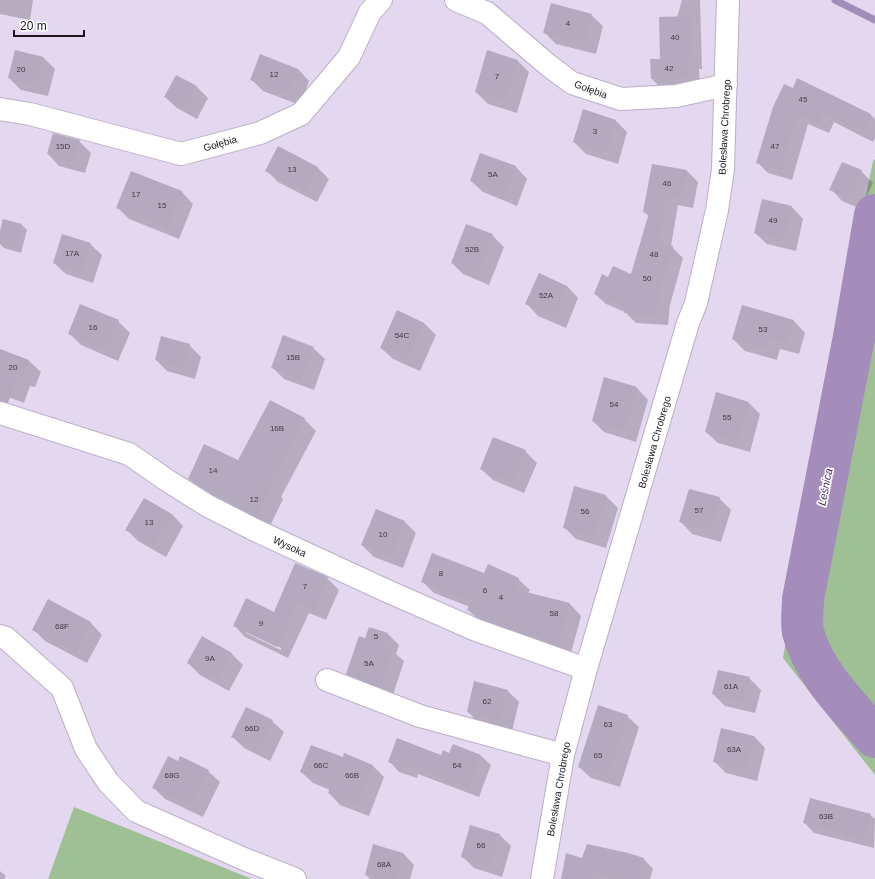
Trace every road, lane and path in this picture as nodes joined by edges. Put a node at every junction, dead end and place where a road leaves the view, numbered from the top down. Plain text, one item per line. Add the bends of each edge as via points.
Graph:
1 (381, 0) edge
2 (456, 0) edge
3 (728, 0) edge
4 (726, 85) junction
5 (0, 109) edge
6 (0, 413) edge
7 (0, 636) edge
8 (586, 669) junction
9 (327, 680) dead end
10 (563, 755) junction
11 (295, 879) edge
12 (542, 879) edge

1 - 5 street, Gołębia via 370,12 349,57 301,114 253,134 181,154 30,114
2 - 4 street, Gołębia via 487,13 572,83 621,99 676,96
3 - 4 street, Bolesława Chrobrego
4 - 8 street, Bolesława Chrobrego via 723,168 717,210 696,303
6 - 8 street, Wysoka via 129,454 208,506 255,530 476,630
7 - 11 street via 6,638 62,688 86,749 108,782 136,811
8 - 10 street, Bolesława Chrobrego
9 - 10 street via 420,716
10 - 12 street, Bolesława Chrobrego

